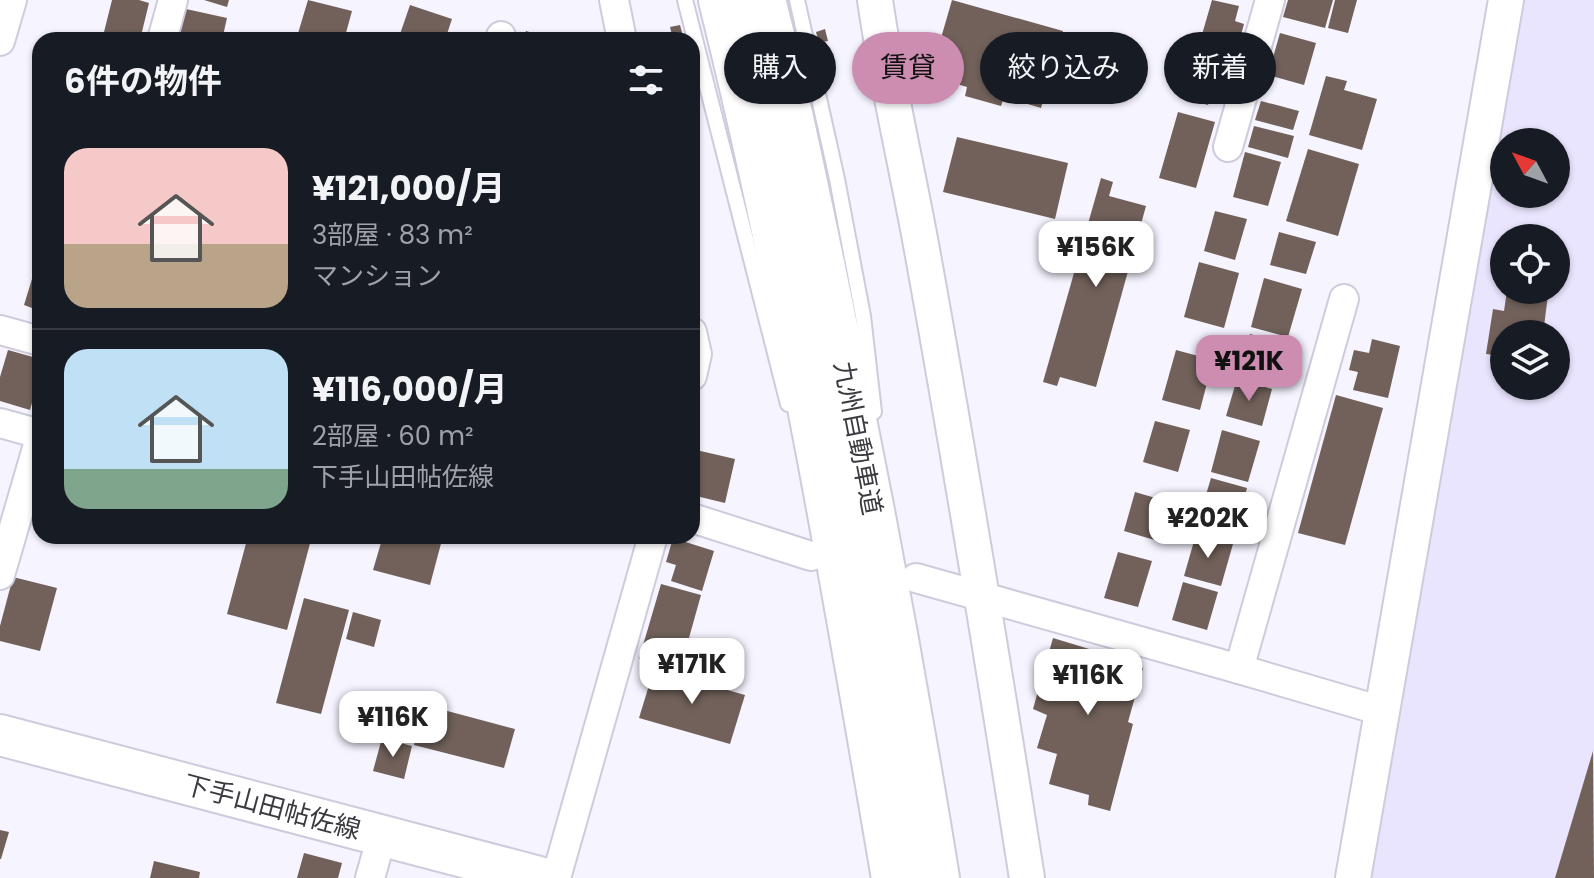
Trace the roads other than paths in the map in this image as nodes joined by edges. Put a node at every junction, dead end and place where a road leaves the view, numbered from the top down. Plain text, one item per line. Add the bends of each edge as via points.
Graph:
1 (12, 0) edge
2 (173, 0) edge
3 (614, 0) edge
4 (685, 0) edge
5 (721, 0) edge
6 (763, 0) edge
7 (797, 0) edge
8 (875, 0) edge
9 (1270, 0) edge
10 (1506, 0) edge
11 (164, 32) edge
12 (620, 32) edge
13 (693, 32) edge
14 (0, 41) edge
15 (700, 59) edge
16 (1228, 147) dead end
17 (1344, 299) dead end
18 (0, 330) edge
19 (32, 339) edge
20 (0, 423) edge
21 (793, 424) dead end
22 (875, 424) dead end
23 (32, 433) edge
24 (32, 464) edge
25 (810, 486) dead end
26 (882, 486) dead end
27 (700, 521) edge
28 (651, 544) edge
29 (811, 556) dead end
30 (0, 575) edge
31 (916, 578) dead end
32 (982, 596) junction
33 (856, 656) junction
34 (900, 656) junction
35 (1239, 669) junction
36 (1382, 711) junction
37 (0, 735) edge
38 (382, 836) junction
39 (370, 878) edge
40 (543, 878) edge
41 (556, 878) edge
42 (894, 878) edge
43 (937, 878) edge
44 (1027, 878) edge
45 (1353, 878) edge

1 - 14 street
2 - 11 street
3 - 12 street
4 - 13 lane
5 - 33 highway, 九州自動車道 via 800,359
6 - 34 highway, 九州自動車道 via 838,335
7 - 22 lane via 863,316
8 - 32 street
9 - 16 street
10 - 36 street
15 - 21 lane
17 - 35 street
18 - 19 street
20 - 23 street
24 - 30 street
25 - 33 lane
26 - 34 lane
27 - 29 street
28 - 41 street
31 - 32 street
32 - 35 street
32 - 44 street
33 - 42 highway, 九州自動車道
34 - 43 highway, 九州自動車道
35 - 36 street
36 - 45 street
37 - 38 main road, 下手山田帖佐線
38 - 39 street
38 - 40 main road, 下手山田帖佐線

